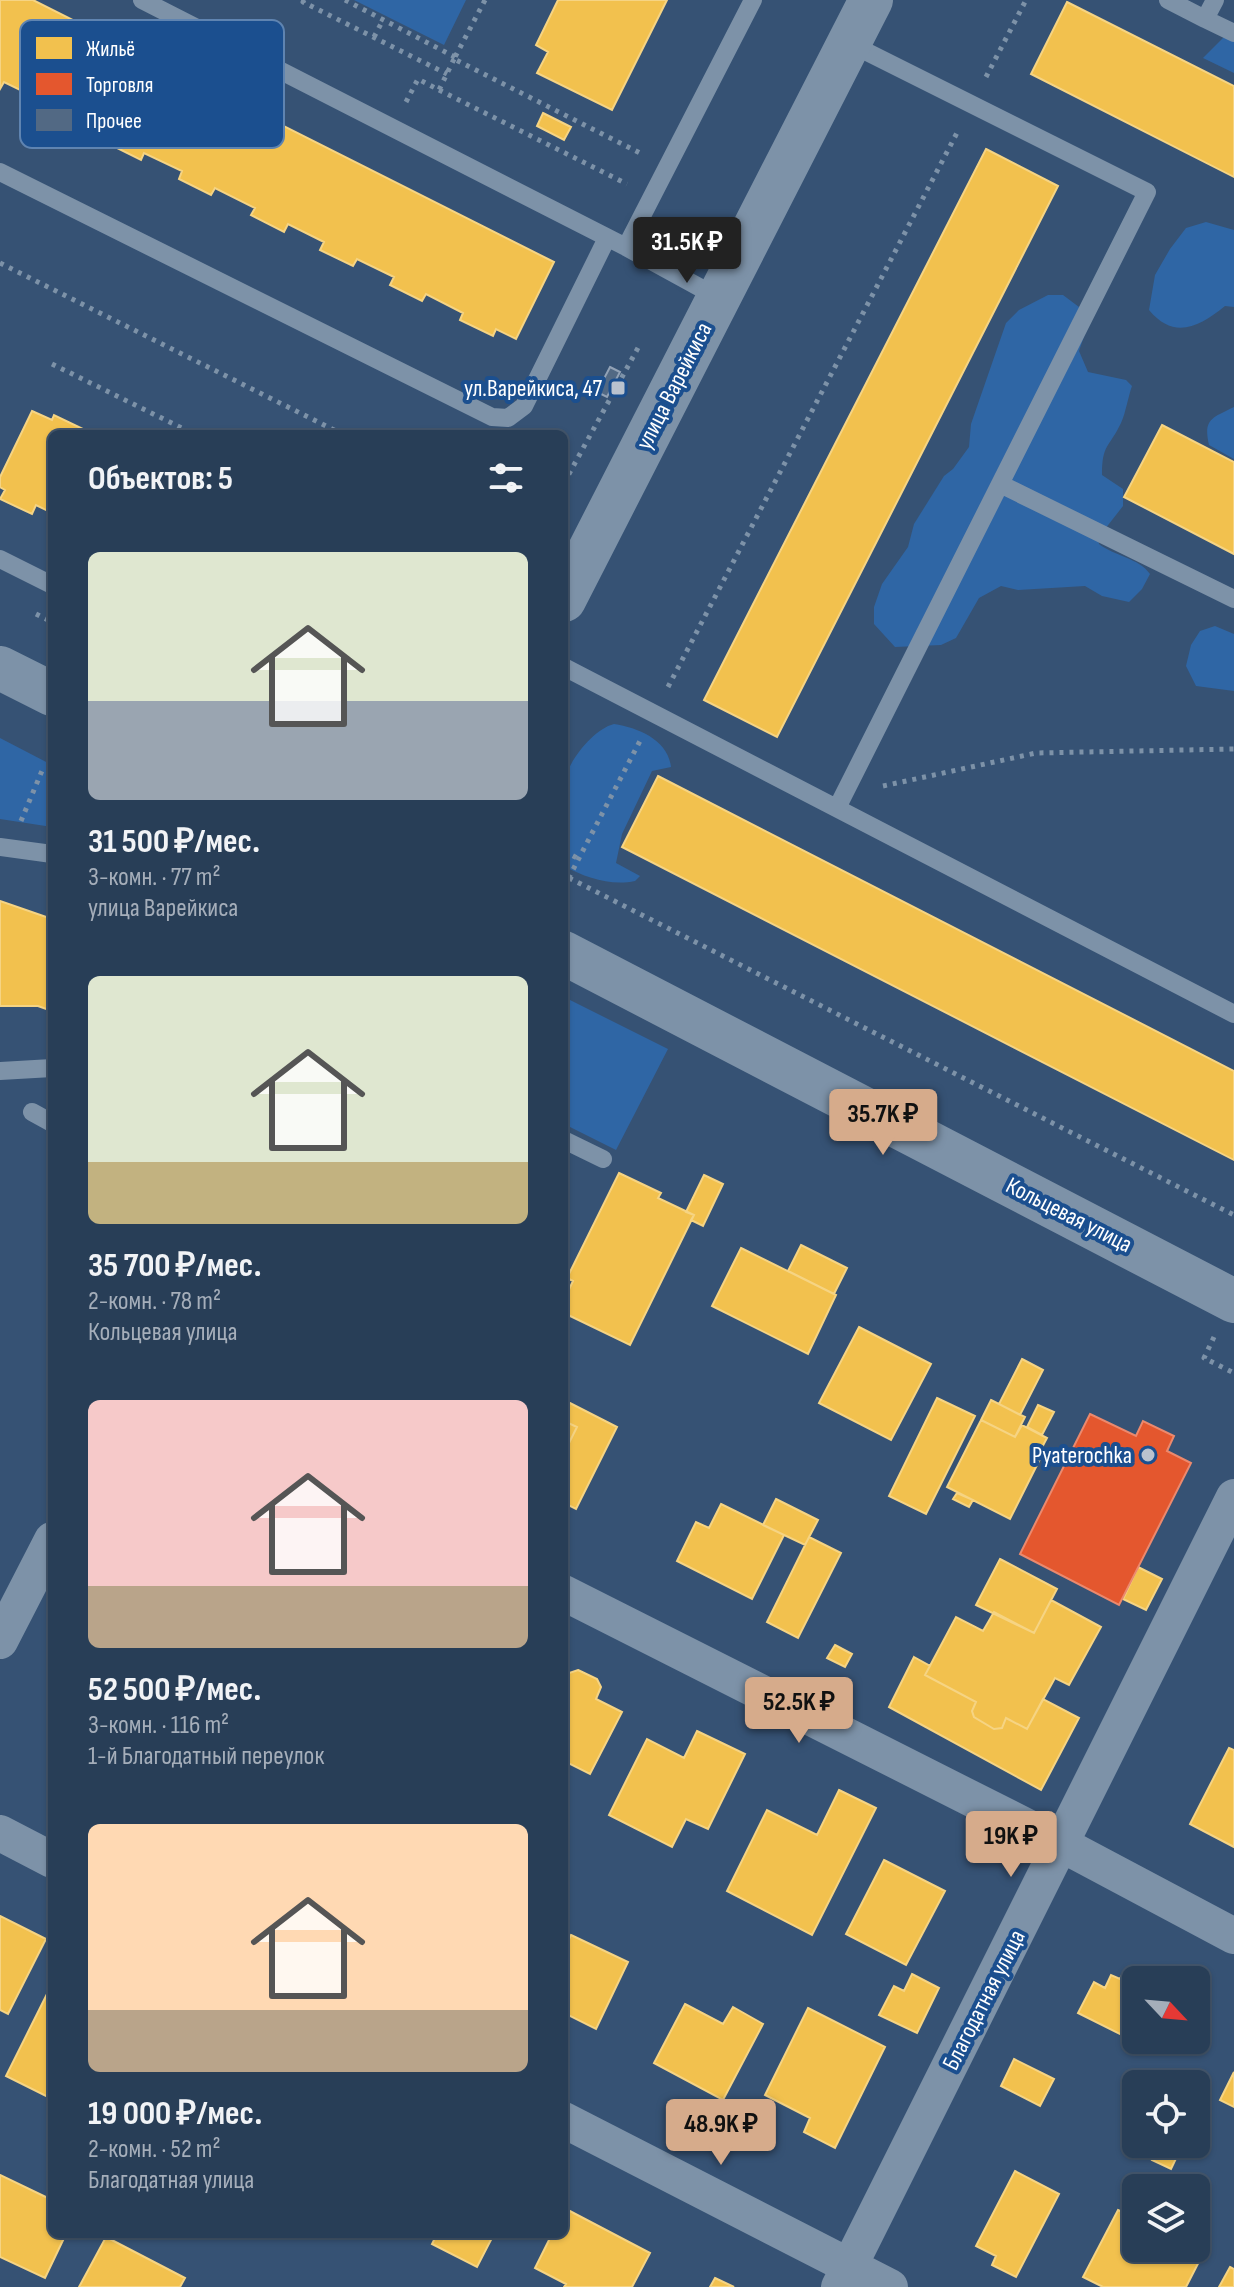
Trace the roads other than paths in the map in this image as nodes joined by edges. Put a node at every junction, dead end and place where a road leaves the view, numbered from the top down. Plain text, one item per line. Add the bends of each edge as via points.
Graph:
1 (142, 0) edge
2 (753, 0) edge
3 (871, 0) edge
4 (1168, 0) edge
5 (1215, 0) edge
6 (1205, 19) junction
7 (181, 20) edge
8 (1234, 33) edge
9 (849, 43) junction
10 (284, 72) edge
11 (0, 172) edge
12 (607, 238) junction
13 (626, 247) junction
14 (719, 298) junction
15 (1000, 484) junction
16 (0, 559) edge
17 (48, 583) edge
18 (568, 592) edge
19 (1234, 599) edge
20 (0, 668) edge
21 (568, 669) edge
22 (48, 692) edge
23 (840, 801) junction
24 (0, 847) edge
25 (48, 853) edge
26 (568, 955) edge
27 (1234, 1014) edge
28 (48, 1068) edge
29 (0, 1071) edge
30 (32, 1112) dead end
31 (48, 1121) edge
32 (568, 1142) edge
33 (603, 1159) dead end
34 (1234, 1301) edge
35 (1234, 1497) edge
36 (48, 1548) edge
37 (568, 1595) edge
38 (0, 1641) edge
39 (0, 1833) edge
40 (1061, 1844) junction
41 (48, 1858) edge
42 (1234, 1936) edge
43 (568, 2122) edge
44 (845, 2277) edge
45 (890, 2287) edge

1 - 7 lane
2 - 13 lane
3 - 9 street, улица Варейкиса
4 - 6 lane
5 - 6 lane
6 - 8 lane
9 - 14 street, улица Варейкиса
9 - 15 lane via 1147,192
10 - 12 lane
11 - 12 lane via 492,417 508,418 524,406
12 - 13 lane
13 - 14 lane
14 - 18 street, улица Варейкиса
15 - 19 lane
15 - 23 lane
16 - 17 lane
20 - 22 street
21 - 23 lane
23 - 27 lane
24 - 25 lane
26 - 34 street, Кольцевая улица
28 - 29 lane
30 - 31 lane
32 - 33 lane
35 - 40 street, Благодатная улица
36 - 38 street
37 - 40 street
39 - 41 street
40 - 42 street
40 - 44 street, Благодатная улица
43 - 44 street
44 - 45 street

